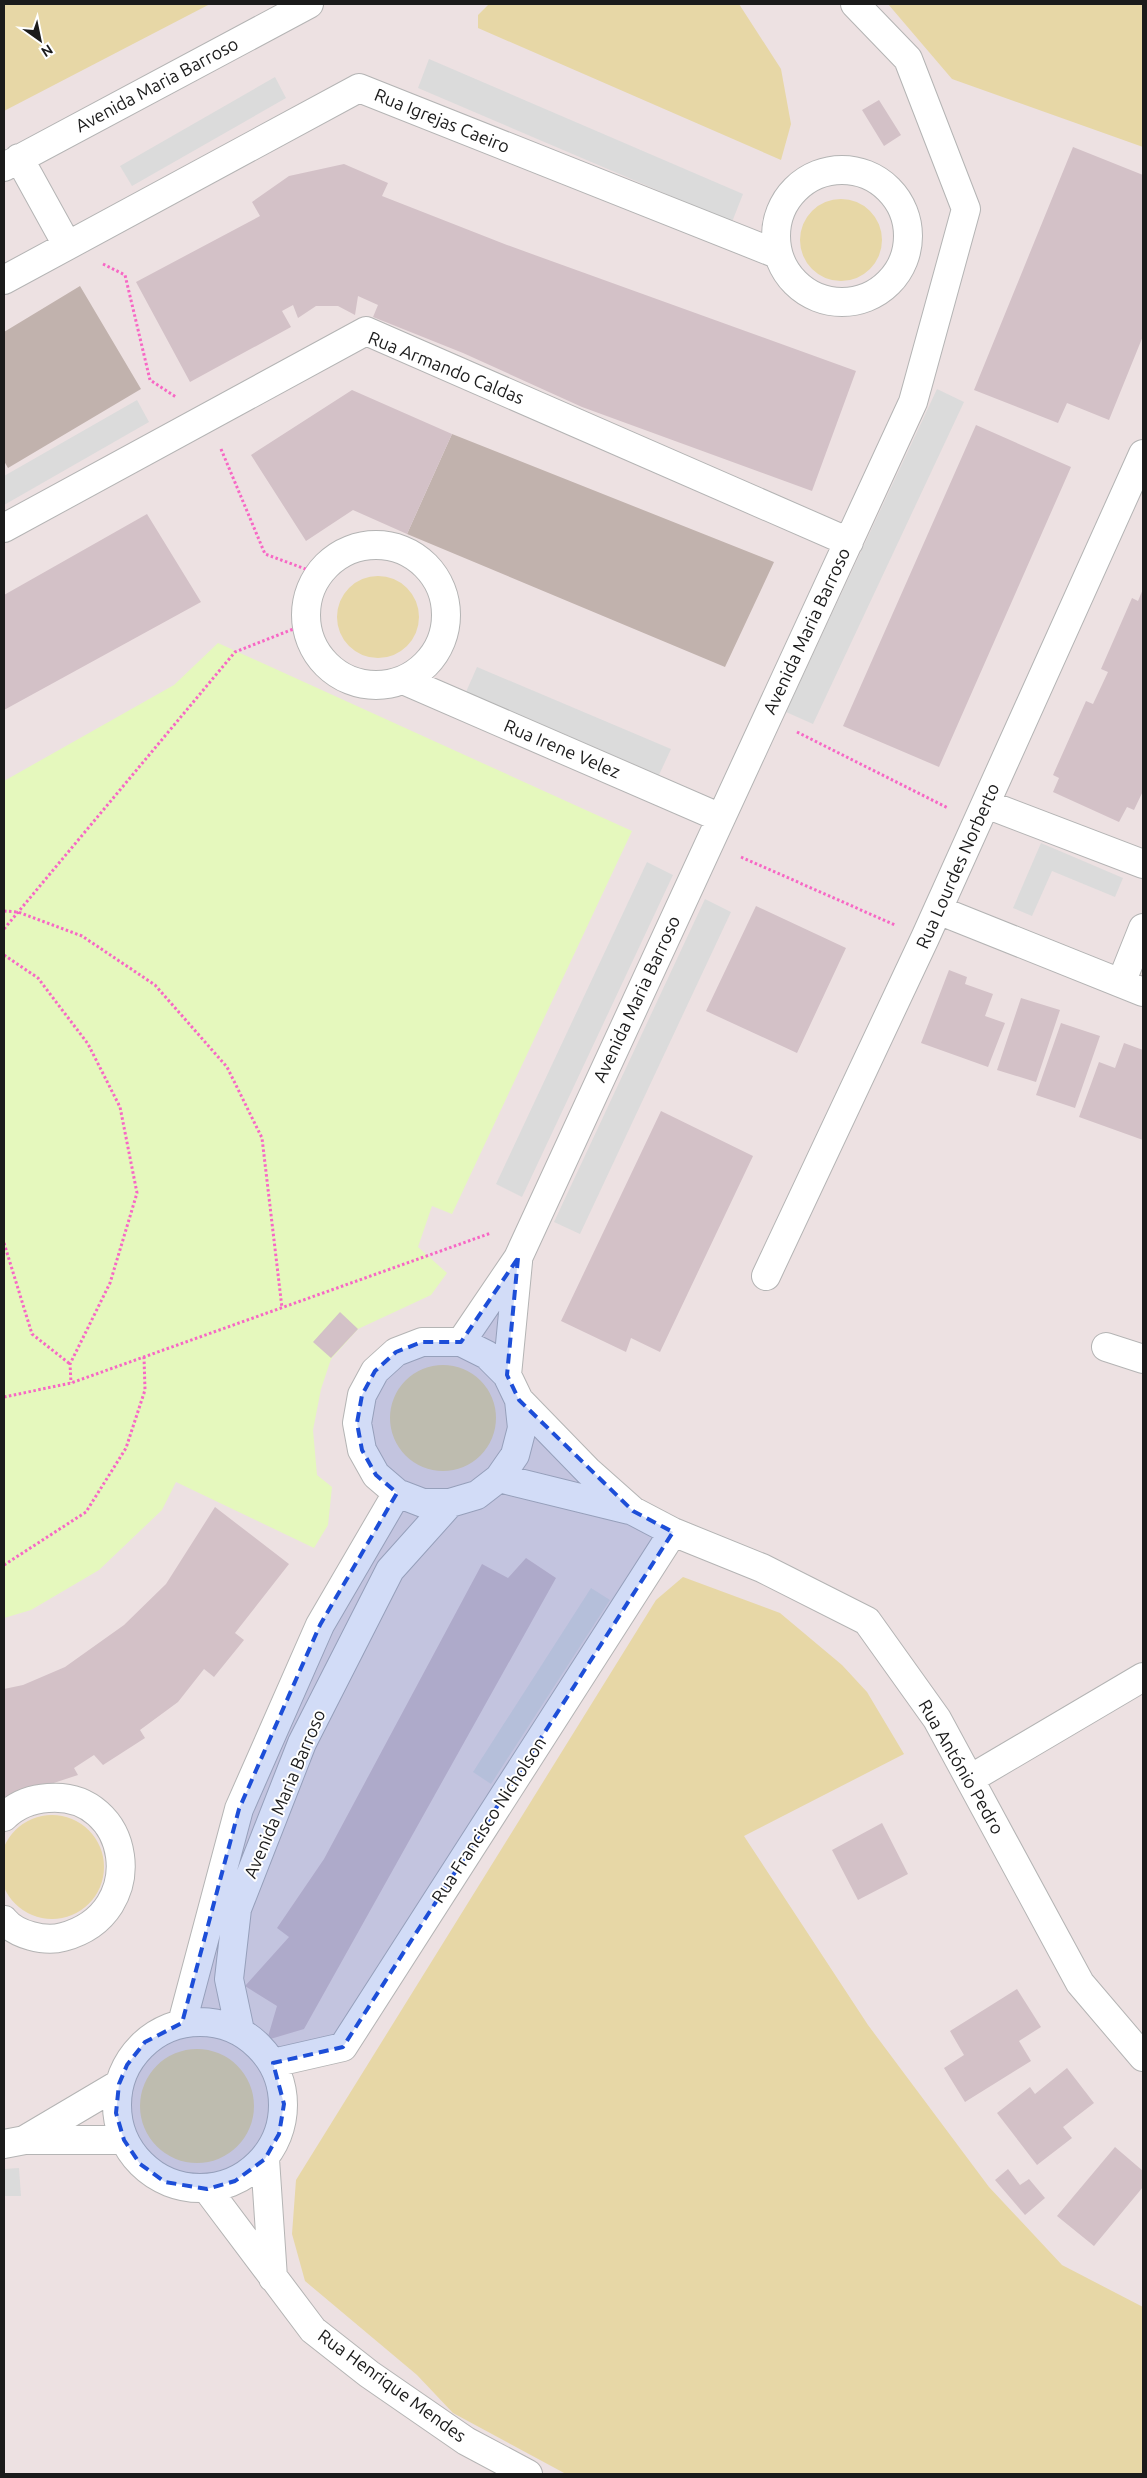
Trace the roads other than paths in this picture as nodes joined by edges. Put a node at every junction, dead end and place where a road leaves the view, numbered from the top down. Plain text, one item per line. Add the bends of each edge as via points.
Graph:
1 (310, 4) edge
2 (855, 4) edge
3 (11, 163) edge
4 (67, 245) junction
5 (777, 254) junction
6 (4, 280) edge
7 (1143, 454) edge
8 (4, 528) edge
9 (849, 542) junction
10 (403, 680) junction
11 (982, 813) junction
12 (721, 818) junction
13 (1143, 864) edge
14 (938, 910) junction
15 (1143, 928) edge
16 (1132, 987) edge
17 (518, 1258) junction
18 (766, 1276) dead end
19 (461, 1342) junction
20 (1106, 1347) dead end
21 (1143, 1359) edge
22 (507, 1375) junction
23 (519, 1400) junction
24 (499, 1478) junction
25 (397, 1493) junction
26 (450, 1504) junction
27 (633, 1511) junction
28 (673, 1532) junction
29 (1143, 1677) edge
30 (970, 1779) junction
31 (4, 1817) edge
32 (4, 1920) edge
33 (182, 2023) junction
34 (240, 2031) junction
35 (1143, 2057) edge
36 (273, 2063) junction
37 (119, 2084) junction
38 (124, 2140) junction
39 (14, 2142) edge
40 (265, 2159) junction
41 (207, 2189) junction
42 (274, 2278) junction
43 (528, 2474) edge

1 - 3 street, Avenida Maria Barroso
2 - 9 street, Avenida Maria Barroso via 908,60 966,209 913,402
3 - 4 street
4 - 5 street, Rua Igrejas Caeiro via 359,88
4 - 6 street, Rua Igrejas Caeiro
5 - 5 street via 786,274 803,291 824,301 851,302 874,295 892,281 904,261 908,246 906,215 895,194 869,175 846,169 823,172 800,184 785,201 776,223
7 - 11 street, Rua Lourdes Norberto
8 - 9 street, Rua Armando Caldas via 366,331
9 - 12 street, Avenida Maria Barroso
10 - 10 street via 378,686 352,682 330,669 314,648 306,624 308,598 319,574 338,556 362,546 388,545 413,554 432,572 444,594 447,620 440,645 425,666
10 - 12 street, Rua Irene Velez
11 - 13 street
11 - 14 street, Rua Lourdes Norberto
12 - 17 street, Avenida Maria Barroso
14 - 16 street
14 - 18 street, Rua Lourdes Norberto
15 - 16 street
17 - 19 street, Avenida Maria Barroso
17 - 22 street, Avenida Maria Barroso
19 - 22 street, Avenida Maria Barroso via 487,1355
19 - 25 street, Avenida Maria Barroso via 422,1342 396,1352 375,1371 362,1395 357,1423 362,1450 376,1475
20 - 21 street
22 - 23 street, Avenida Maria Barroso
23 - 24 street, Avenida Maria Barroso via 522,1428 515,1455
23 - 27 street, Rua António Pedro via 588,1471
24 - 26 street, Avenida Maria Barroso via 477,1495
24 - 27 street, Rua António Pedro
25 - 26 street, Avenida Maria Barroso via 423,1503
25 - 33 street, Avenida Maria Barroso via 320,1625 239,1809
26 - 34 street, Avenida Maria Barroso via 390,1570 302,1743 238,1910 229,1979
27 - 28 street, Rua António Pedro
28 - 30 street, Rua António Pedro via 762,1568 867,1621 938,1719
28 - 36 street, Rua Francisco Nicholson via 343,2047
29 - 30 street
30 - 35 street, Rua António Pedro via 1080,1983
31 - 32 street via 10,1810 34,1799 60,1797 85,1805 106,1822 118,1844 122,1870 117,1896 102,1917 81,1932 56,1939 30,1936
33 - 34 street via 212,2022
33 - 37 street via 145,2042 127,2065
34 - 36 street via 255,2041
36 - 40 street via 284,2104 279,2134
37 - 38 street via 116,2113
37 - 39 street
38 - 39 street
38 - 41 street via 140,2164 165,2182
40 - 41 street via 235,2181
40 - 42 street
41 - 42 street, Rua Henrique Mendes
42 - 43 street, Rua Henrique Mendes via 313,2330 369,2374 466,2441

